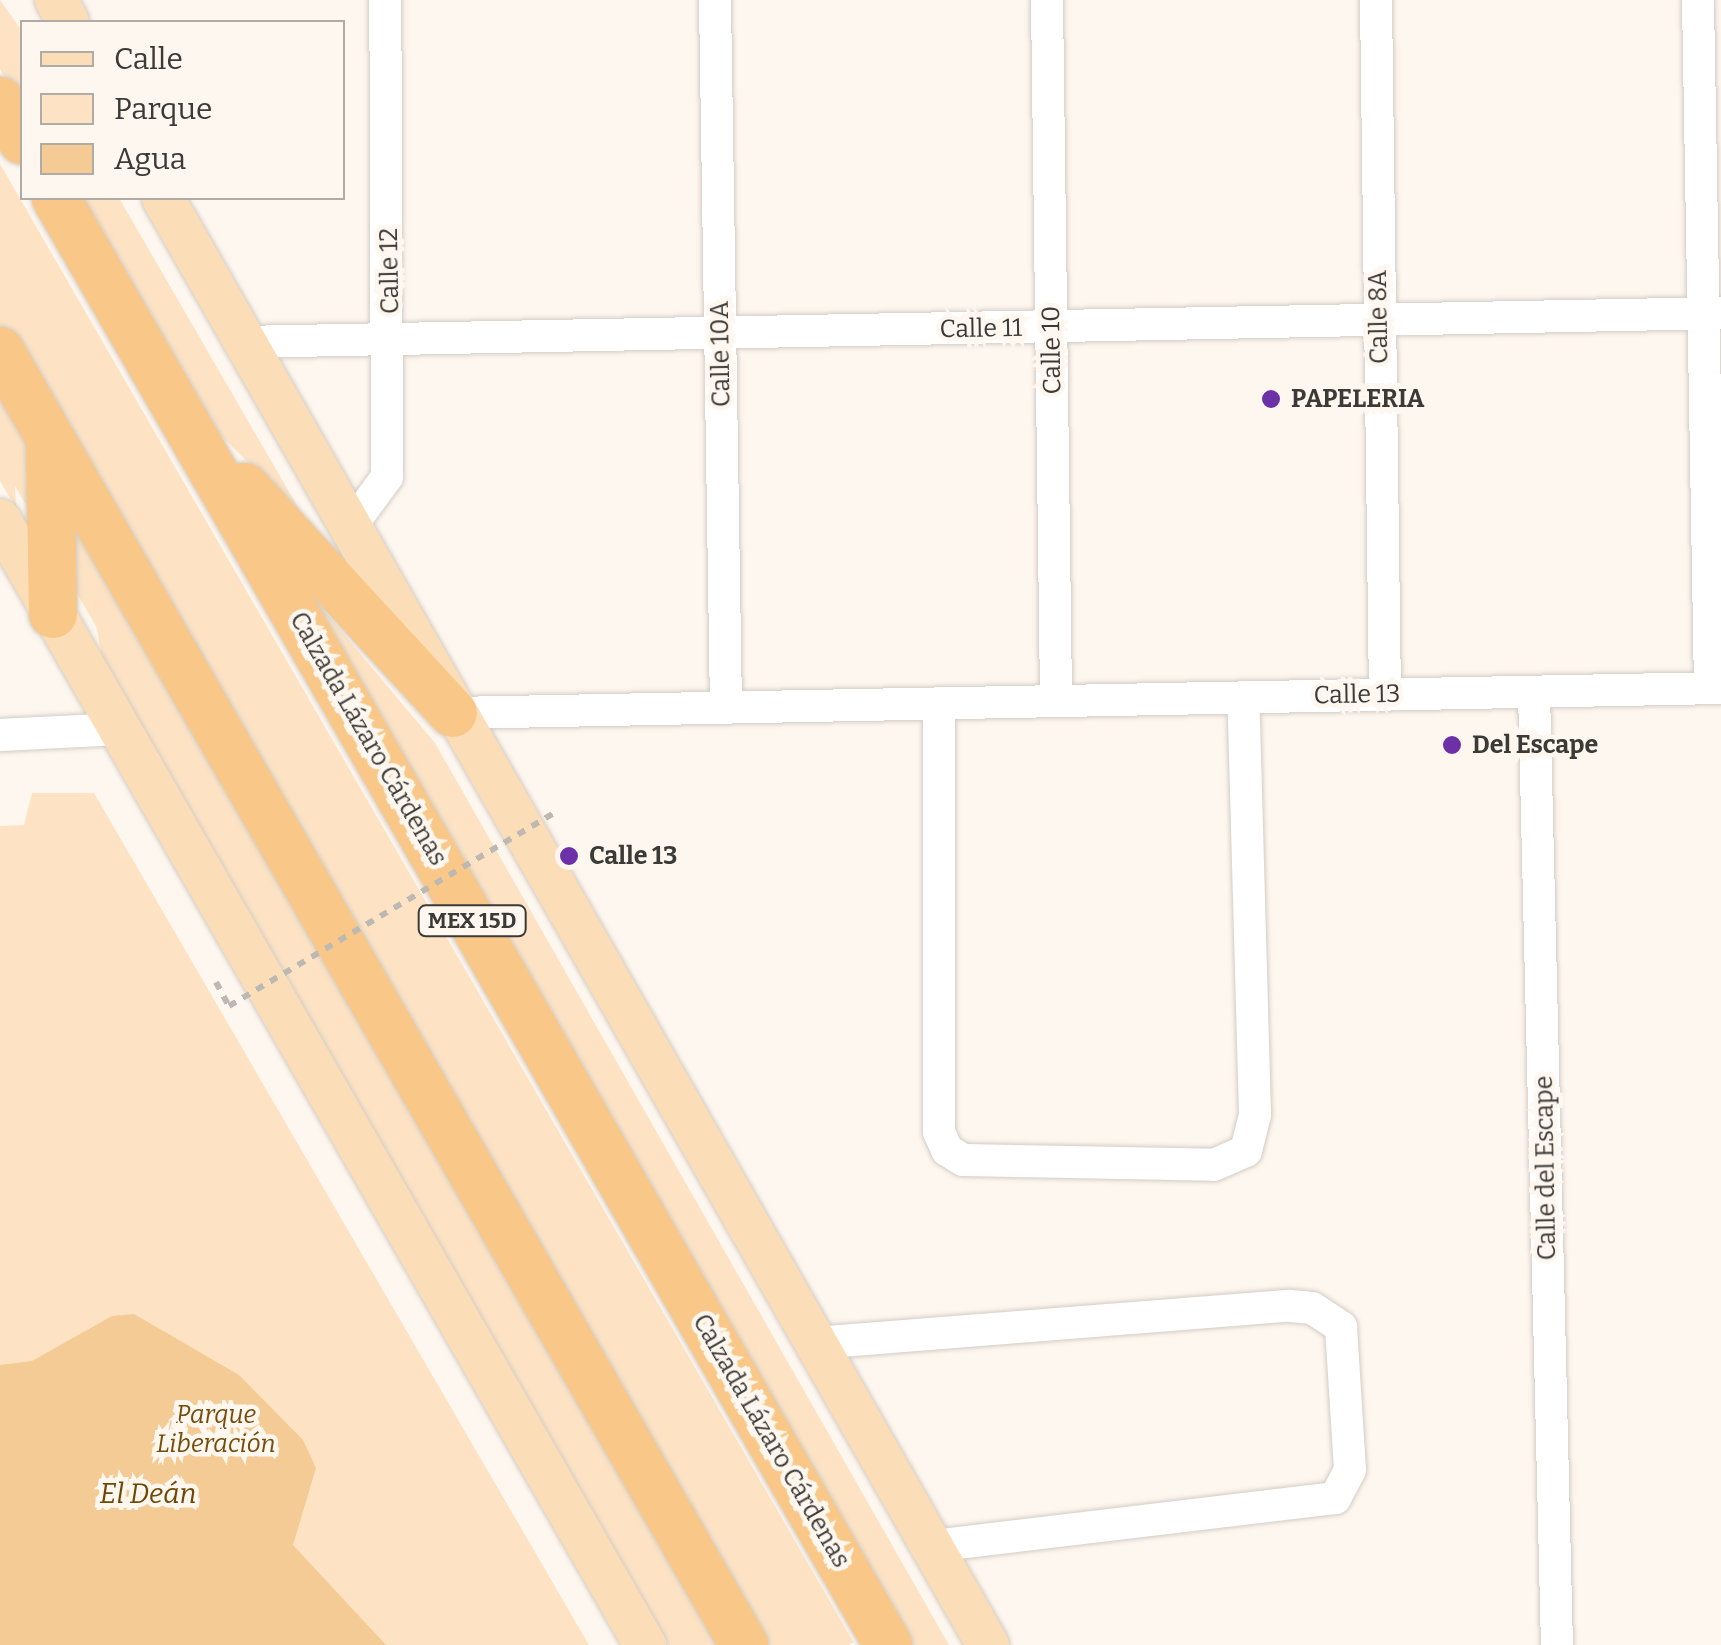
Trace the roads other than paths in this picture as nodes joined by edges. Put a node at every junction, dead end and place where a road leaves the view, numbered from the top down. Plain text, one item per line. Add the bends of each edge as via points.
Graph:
1 (385, 0) edge
2 (715, 0) edge
3 (1047, 0) edge
4 (1376, 0) edge
5 (1698, 0) edge
6 (0, 101) edge
7 (20, 136) edge
8 (57, 200) edge
9 (163, 200) edge
10 (1712, 313) edge
11 (1379, 320) junction
12 (1051, 327) junction
13 (720, 334) junction
14 (241, 342) junction
15 (392, 344) junction
16 (0, 351) edge
17 (186, 423) junction
18 (50, 438) junction
19 (0, 520) edge
20 (348, 530) junction
21 (53, 614) junction
22 (1715, 688) edge
23 (1534, 692) junction
24 (1385, 694) junction
25 (1243, 697) junction
26 (1056, 701) junction
27 (940, 703) junction
28 (726, 707) junction
29 (453, 713) junction
30 (119, 729) junction
31 (0, 735) edge
32 (815, 1343) junction
33 (931, 1546) junction
34 (645, 1645) edge
35 (744, 1645) edge
36 (888, 1645) edge
37 (988, 1645) edge
38 (1557, 1645) edge

1 - 15 street, Calle 12
2 - 13 street, Calle 10A
3 - 12 street, Calle 10
4 - 11 street, Calle 8A
5 - 10 street
6 - 7 highway
8 - 17 highway, Calzada Lázaro Cárdenas / MEX 15D
9 - 14 main road
10 - 11 street, Calle 11
10 - 22 street
11 - 12 street, Calle 11
11 - 24 street, Calle 8A
12 - 13 street, Calle 11
12 - 26 street, Calle 10
13 - 15 street, Calle 11
13 - 28 street, Calle 10A
14 - 15 street, Calle 11
14 - 20 main road
15 - 20 street, Calle 12 via 387,477
16 - 18 highway
17 - 29 highway
17 - 36 highway, Calzada Lázaro Cárdenas / MEX 15D
18 - 21 highway
18 - 35 highway
19 - 21 main road
20 - 29 main road
21 - 30 main road
22 - 23 street, Calle 13
23 - 24 street, Calle 13
23 - 38 street, Calle del Escape
24 - 25 street, Calle 13
25 - 26 street, Calle 13
25 - 27 street via 1255,1114 1246,1151 1214,1165 964,1160 947,1150 939,1132
26 - 27 street, Calle 13
27 - 28 street, Calle 13
28 - 29 street, Calle 13
29 - 32 main road
30 - 31 street
30 - 34 main road
32 - 33 main road
32 - 33 street via 1290,1306 1312,1308 1341,1328 1350,1470 1335,1498
33 - 37 main road

